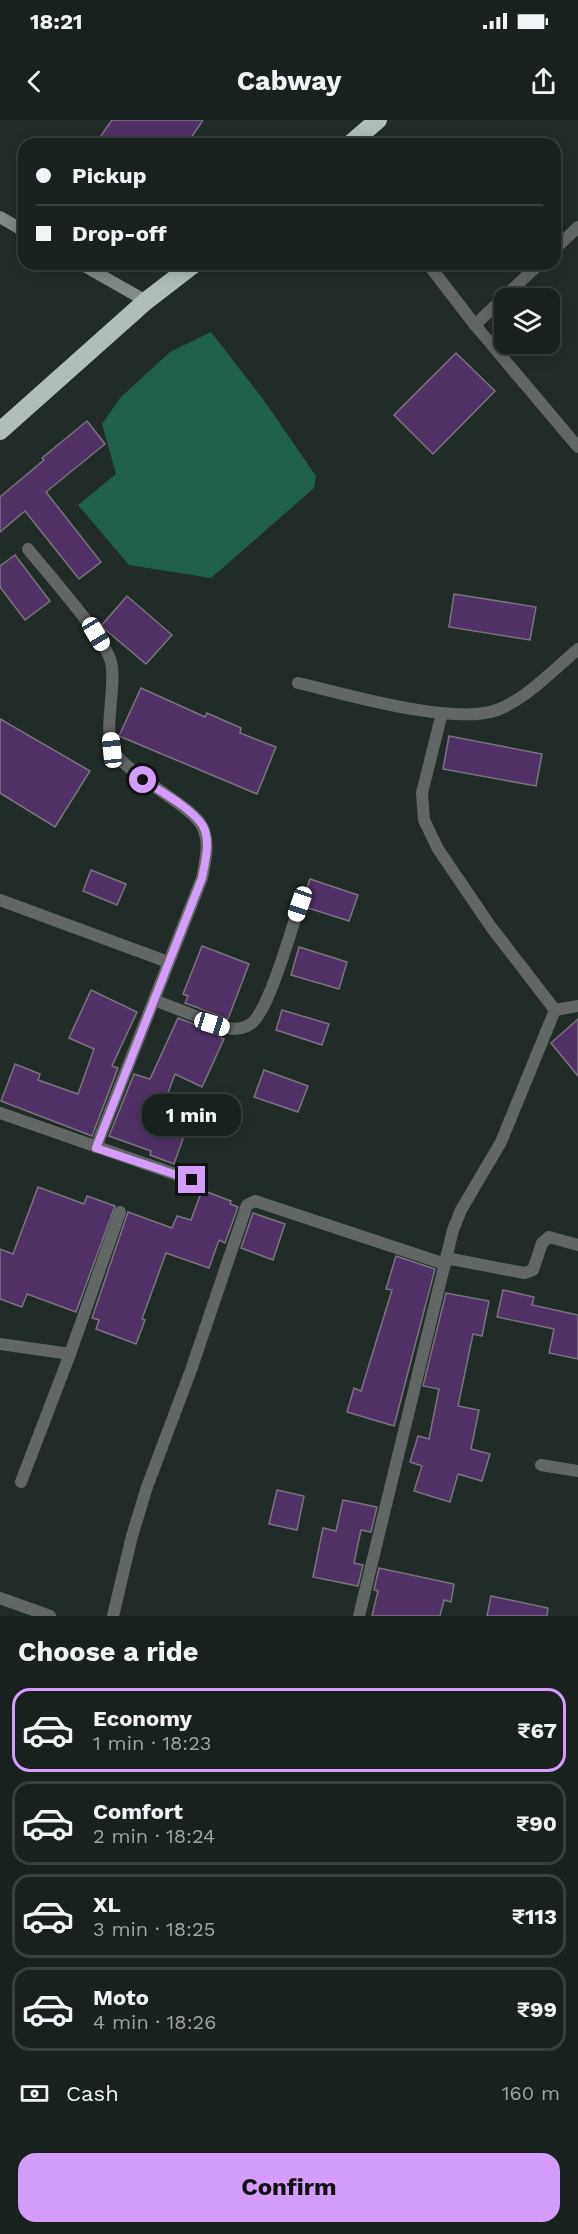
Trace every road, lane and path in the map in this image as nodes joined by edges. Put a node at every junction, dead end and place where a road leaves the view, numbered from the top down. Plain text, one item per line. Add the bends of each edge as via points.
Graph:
1 (378, 120) edge
2 (357, 138) edge
3 (0, 217) edge
4 (578, 227) edge
5 (18, 228) edge
6 (561, 243) edge
7 (92, 270) edge
8 (186, 270) edge
9 (433, 270) edge
10 (533, 270) edge
11 (146, 301) junction
12 (475, 325) junction
13 (0, 431) edge
14 (578, 447) edge
15 (28, 549) dead end
16 (578, 649) edge
17 (298, 683) dead end
18 (442, 713) junction
19 (0, 900) edge
20 (300, 904) dead end
21 (168, 962) junction
22 (154, 1000) junction
23 (578, 1006) edge
24 (555, 1010) junction
25 (0, 1113) edge
26 (96, 1148) junction
27 (192, 1180) dead end
28 (120, 1212) dead end
29 (578, 1245) edge
30 (445, 1261) junction
31 (0, 1344) edge
32 (70, 1354) junction
33 (542, 1465) dead end
34 (578, 1471) edge
35 (21, 1482) dead end
36 (0, 1598) edge
37 (50, 1616) edge
38 (113, 1616) edge
39 (359, 1616) edge

1 - 2 highway
3 - 5 street
4 - 6 street
7 - 11 street
8 - 11 highway
9 - 12 street
10 - 12 street
11 - 13 highway
12 - 14 street
15 - 21 street via 96,634 111,660 112,750 128,769 188,811 203,827 207,851 202,878
16 - 18 street via 545,678 498,709 473,715
17 - 18 street
18 - 24 street via 422,793 424,820 438,849 491,927
19 - 21 street
20 - 22 street via 262,1011 246,1027 226,1028
21 - 22 street
22 - 26 street
23 - 24 street
24 - 30 street via 501,1142 461,1210
25 - 26 street
26 - 27 street
28 - 32 street
29 - 30 street via 549,1237 542,1244 533,1270 524,1273
30 - 38 street via 255,1201 247,1205 147,1486
30 - 39 street
31 - 32 street
32 - 35 street
33 - 34 street
36 - 37 street

